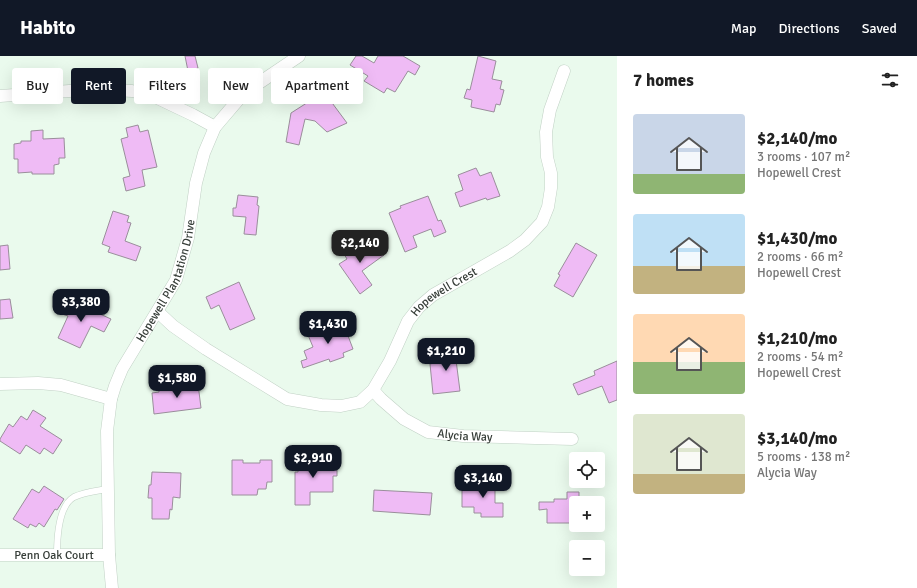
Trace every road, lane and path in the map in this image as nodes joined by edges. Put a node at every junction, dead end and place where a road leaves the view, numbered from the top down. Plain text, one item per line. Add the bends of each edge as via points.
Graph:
1 (299, 56) edge
2 (564, 71) dead end
3 (0, 96) edge
4 (214, 127) junction
5 (158, 312) junction
6 (0, 384) edge
7 (373, 390) junction
8 (111, 399) junction
9 (572, 439) dead end
10 (107, 489) junction
11 (0, 555) edge
12 (57, 555) junction
13 (109, 555) junction
14 (112, 588) edge

1 - 4 street, Hopewell Plantation Drive via 238,100
2 - 7 street, Hopewell Crest via 550,110 546,132 551,188 542,222 510,251 433,295 419,307 408,321 390,361
3 - 4 street via 97,89 132,91 150,95
4 - 5 street, Hopewell Plantation Drive via 196,183 188,238 176,280
5 - 7 street, Hopewell Crest via 206,349 287,400 341,406 360,402
5 - 8 street, Hopewell Plantation Drive via 122,369
6 - 8 street via 61,385
7 - 9 street, Alycia Way via 404,419 428,432 463,436
8 - 10 street, Hopewell Plantation Drive via 107,431
10 - 12 lane via 84,493 66,505 60,522
10 - 13 street, Hopewell Plantation Drive
11 - 12 street, Penn Oak Court
12 - 13 street, Penn Oak Court
13 - 14 street, Hopewell Plantation Drive

